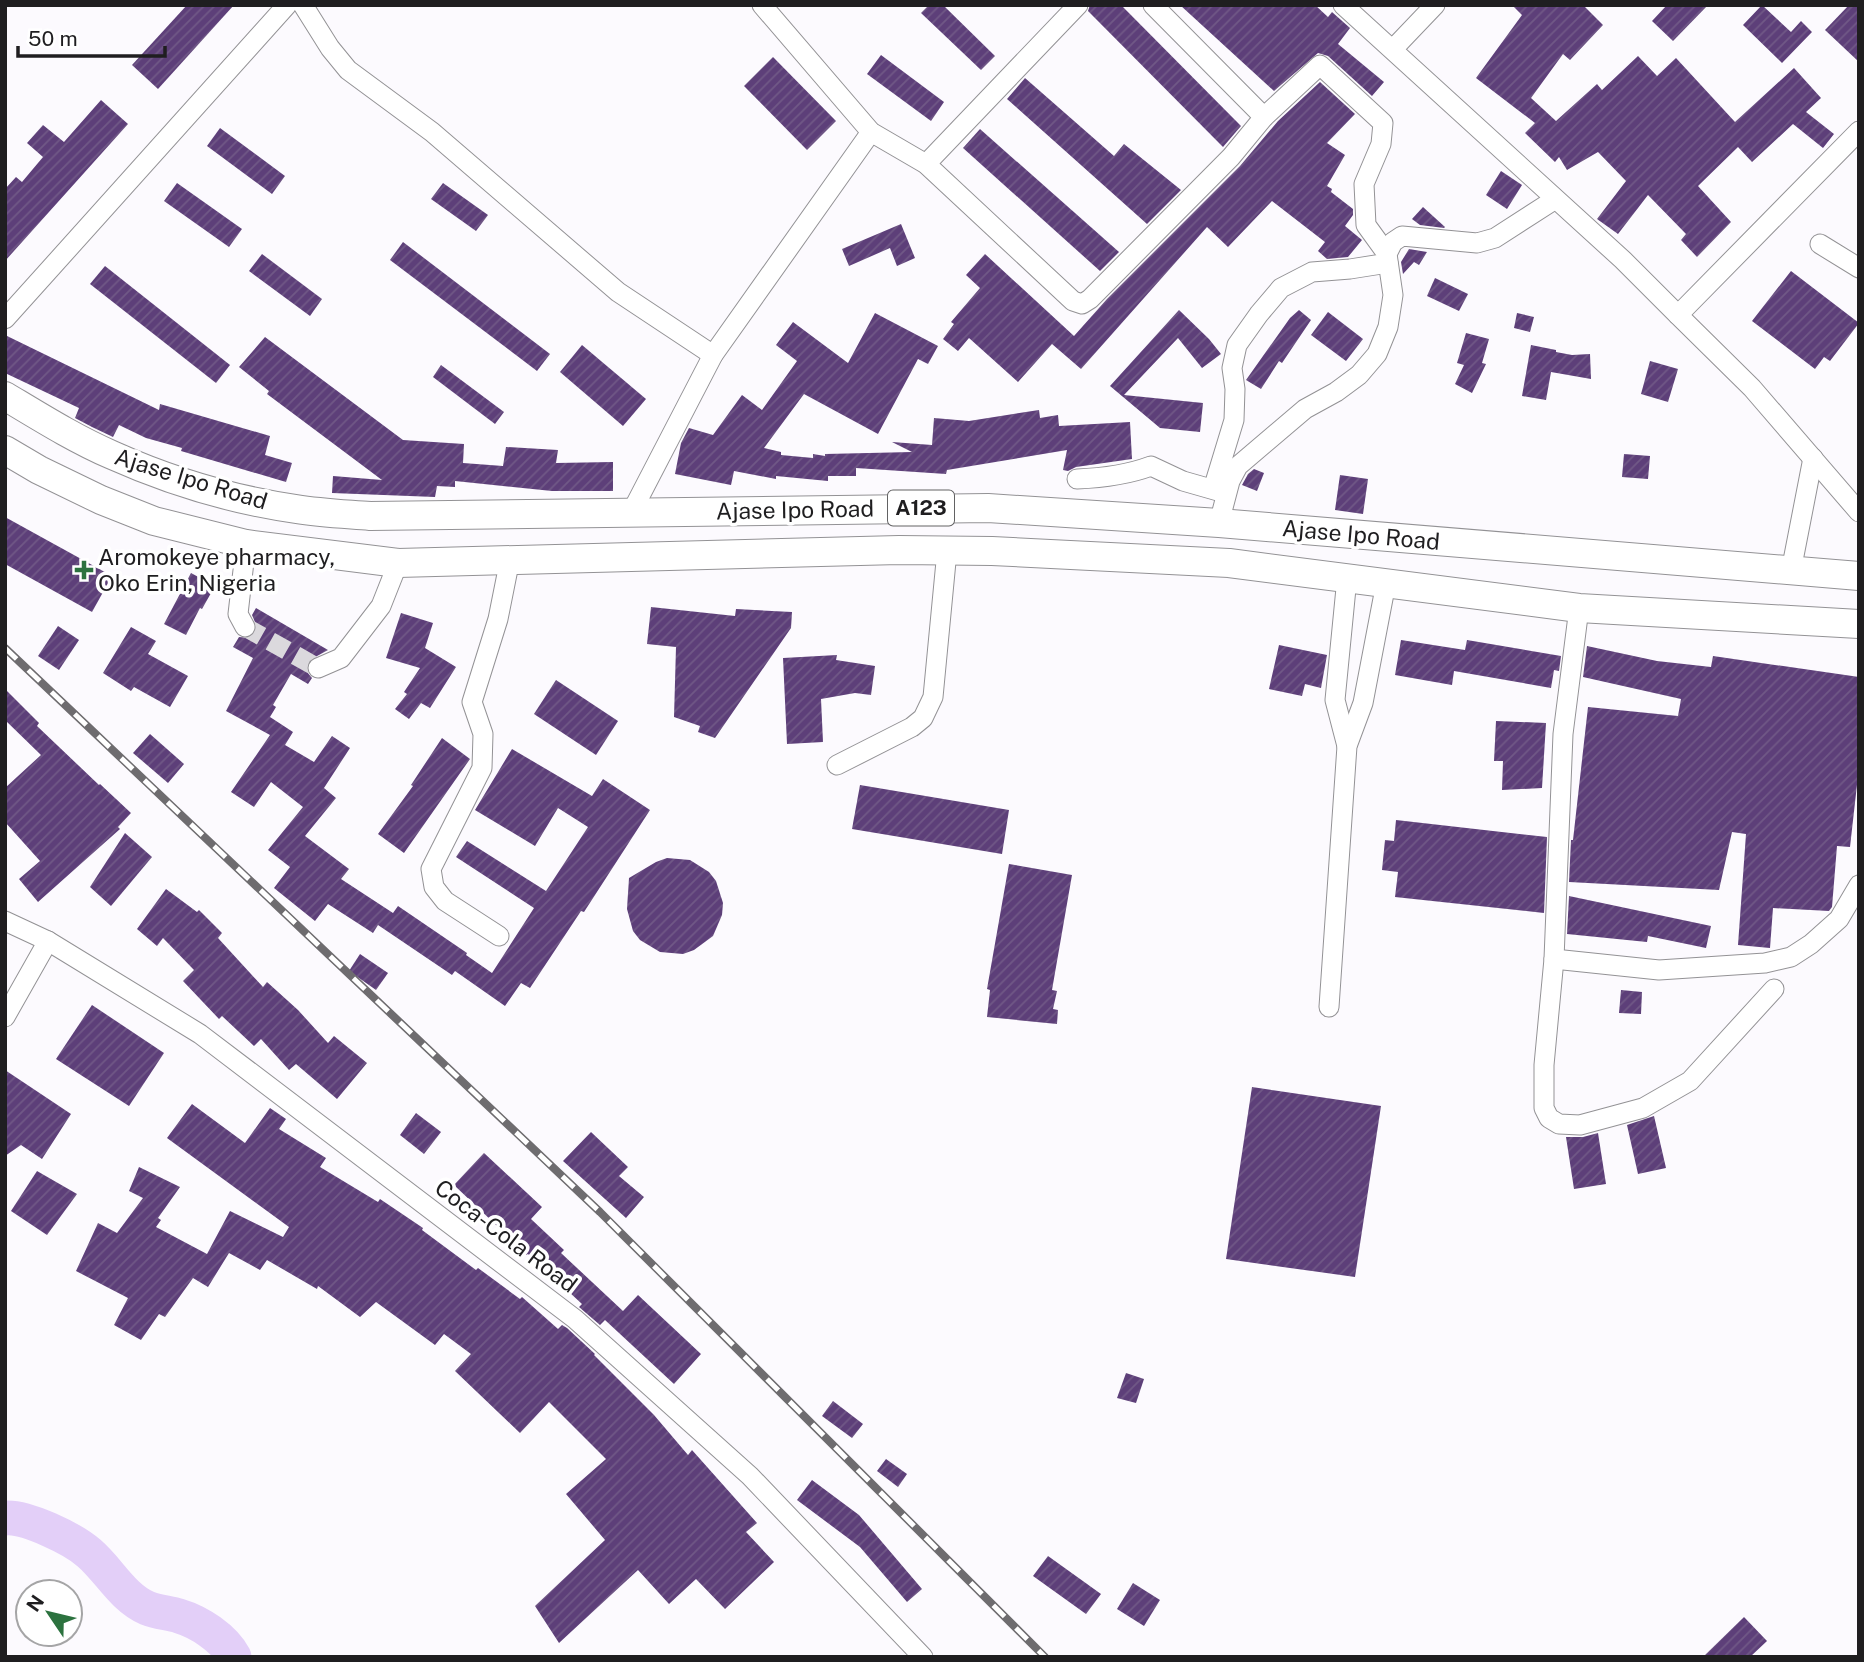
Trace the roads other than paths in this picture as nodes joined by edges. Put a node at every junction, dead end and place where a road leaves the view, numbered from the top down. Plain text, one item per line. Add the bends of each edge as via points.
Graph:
1 (287, 5) edge
2 (303, 5) edge
3 (762, 5) edge
4 (1077, 5) edge
5 (1153, 5) edge
6 (1343, 5) edge
7 (1435, 5) edge
8 (1393, 49) junction
9 (1264, 117) junction
10 (1859, 131) edge
11 (871, 132) junction
12 (926, 164) junction
13 (1554, 200) junction
14 (1820, 244) dead end
15 (1387, 258) junction
16 (1859, 268) edge
17 (1678, 315) junction
18 (5, 318) edge
19 (713, 355) junction
20 (5, 396) edge
21 (5, 450) edge
22 (1813, 458) junction
23 (1077, 479) dead end
24 (1220, 491) junction
25 (958, 508) junction
26 (1859, 512) edge
27 (631, 513) junction
28 (1219, 523) junction
29 (246, 544) junction
30 (953, 551) junction
31 (510, 559) junction
32 (398, 563) junction
33 (1791, 570) junction
34 (1859, 576) edge
35 (1348, 578) junction
36 (1386, 583) junction
37 (1579, 608) junction
38 (1859, 624) edge
39 (245, 627) dead end
40 (318, 668) dead end
41 (1347, 746) junction
42 (837, 765) dead end
43 (1859, 885) edge
44 (5, 921) edge
45 (499, 936) dead end
46 (48, 941) junction
47 (1554, 959) junction
48 (1774, 989) dead end
49 (1329, 1007) dead end
50 (5, 1017) edge
51 (923, 1657) edge

1 - 18 street
2 - 19 street via 348,70 432,132 618,292
3 - 11 street
4 - 12 street
5 - 9 street
6 - 8 street
7 - 8 street
8 - 13 street
9 - 12 street via 1231,157 1083,304 1073,301
9 - 15 street via 1320,65 1383,122 1381,144 1364,184 1366,225
10 - 17 street
11 - 12 street
11 - 19 street
13 - 15 street via 1495,238 1477,243 1402,236 1393,242
13 - 17 street
14 - 16 street
15 - 24 street via 1393,295 1388,327 1377,354 1359,375 1253,450
15 - 24 street via 1350,269 1312,272 1281,288 1259,314 1237,345 1232,368 1234,420
17 - 22 street via 1752,388
19 - 27 street
20 - 27 highway, Ajase Ipo Road / A123 via 112,455 226,495 296,510 370,516
21 - 29 highway, Ajase Ipo Road / A123 via 38,470 154,521
22 - 26 street
22 - 33 street
23 - 24 street via 1104,478 1151,466
24 - 28 street
25 - 27 highway, Ajase Ipo Road / A123
25 - 28 highway, Ajase Ipo Road / A123
25 - 30 highway
28 - 33 highway, Ajase Ipo Road / A123
29 - 32 highway, Ajase Ipo Road / A123
29 - 39 street via 238,614
30 - 31 highway, Ajase Ipo Road / A123
30 - 35 highway, Ajase Ipo Road / A123 via 1229,564
30 - 42 street via 933,697 923,718
31 - 32 highway, Ajase Ipo Road / A123
31 - 45 street via 498,619 472,702 483,734 482,768 431,869 434,887 445,901
32 - 40 street via 381,606 341,657
33 - 34 highway, Ajase Ipo Road / A123
35 - 36 highway, Ajase Ipo Road / A123
35 - 41 street via 1335,700
36 - 37 highway, Ajase Ipo Road / A123
36 - 41 street via 1363,703
37 - 38 highway, Ajase Ipo Road / A123
37 - 47 street via 1563,734
41 - 49 street
43 - 47 street via 1839,919 1791,957 1658,970
44 - 46 street, Coca-Cola Road
46 - 50 street
46 - 51 street, Coca-Cola Road via 200,1034 575,1319 750,1475
47 - 48 street via 1544,1108 1559,1124 1580,1125 1643,1108 1690,1081

